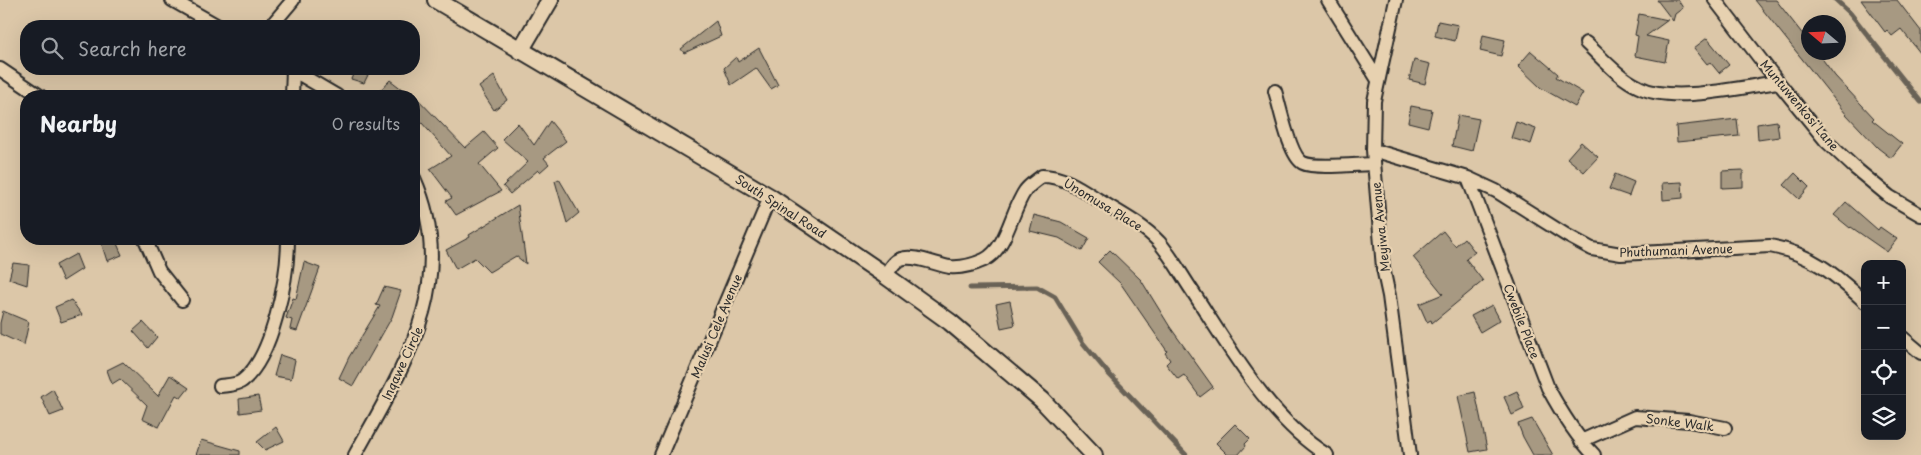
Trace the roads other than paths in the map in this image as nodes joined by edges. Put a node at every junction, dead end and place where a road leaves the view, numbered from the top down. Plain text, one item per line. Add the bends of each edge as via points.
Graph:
1 (172, 0) edge
2 (293, 0) edge
3 (436, 0) edge
4 (550, 0) edge
5 (1328, 0) edge
6 (1396, 0) edge
7 (1716, 0) edge
8 (207, 20) edge
9 (275, 20) edge
10 (1586, 43) dead end
11 (520, 51) junction
12 (0, 69) edge
13 (292, 75) edge
14 (300, 75) edge
15 (1378, 80) junction
16 (1778, 82) junction
17 (31, 90) edge
18 (292, 90) edge
19 (326, 90) edge
20 (1275, 90) dead end
21 (1372, 150) junction
22 (1374, 164) junction
23 (1468, 178) junction
24 (420, 192) edge
25 (770, 197) junction
26 (1921, 215) edge
27 (147, 245) edge
28 (288, 245) edge
29 (886, 276) junction
30 (1861, 299) edge
31 (182, 300) dead end
32 (1906, 340) edge
33 (1921, 353) edge
34 (220, 386) dead end
35 (1725, 428) dead end
36 (1580, 441) junction
37 (355, 455) edge
38 (661, 455) edge
39 (1094, 455) edge
40 (1327, 455) edge
41 (1410, 455) edge
42 (1594, 455) edge

1 - 8 street
2 - 9 street
3 - 11 street, South Spinal Road
4 - 11 street
5 - 15 street
6 - 15 street, Meyiwa Avenue
7 - 16 street, Muntuwenkosi Lane
10 - 16 street via 1616,73 1640,88 1662,95
11 - 25 street, South Spinal Road
12 - 17 street
13 - 18 street
14 - 19 street
15 - 21 street, Meyiwa Avenue
16 - 26 street, Muntuwenkosi Lane via 1826,141 1854,168 1890,197
20 - 22 street via 1294,154 1302,163
21 - 22 street, Meyiwa Avenue
21 - 23 street, Phuthumani Avenue
22 - 41 street, Meyiwa Avenue via 1383,268
23 - 30 street, Phuthumani Avenue via 1592,249 1621,254 1770,246 1792,250 1832,274
23 - 36 street, Cwebile Place via 1548,388
24 - 37 street, Inqawe Circle via 431,242 430,289 411,349
25 - 29 street, South Spinal Road
25 - 38 street, Malusi Cele Avenue
27 - 31 street via 158,271
28 - 34 street via 283,286 266,350 254,370 241,383
29 - 39 street, South Spinal Road via 950,322 1042,400
29 - 40 street, Unomusa Place via 894,263 902,258 951,267 986,259 1004,237 1025,191 1042,176 1061,178 1138,224 1160,243 1248,375 1290,426
32 - 33 street
35 - 36 street, Sonke Walk via 1689,421 1635,417
36 - 42 street, Cwebile Place

